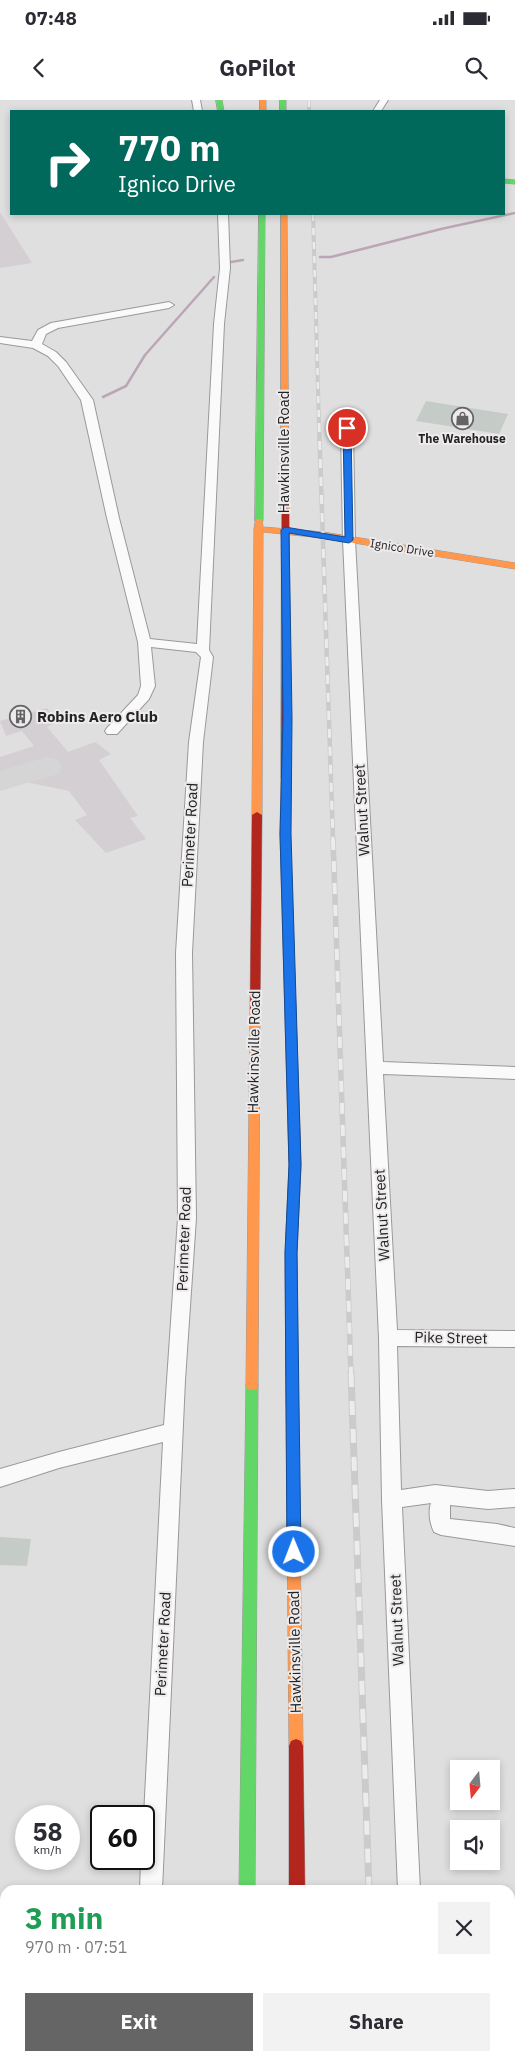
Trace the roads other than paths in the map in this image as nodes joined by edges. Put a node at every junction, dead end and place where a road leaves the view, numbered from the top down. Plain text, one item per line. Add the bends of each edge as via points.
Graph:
1 (224, 215) edge
2 (262, 215) edge
3 (284, 215) edge
4 (169, 305) dead end
5 (0, 340) edge
6 (36, 345) junction
7 (347, 428) dead end
8 (258, 529) junction
9 (285, 530) junction
10 (349, 540) junction
11 (515, 566) edge
12 (144, 642) junction
13 (203, 650) junction
14 (112, 731) dead end
15 (375, 1068) junction
16 (515, 1073) edge
17 (388, 1338) junction
18 (515, 1339) edge
19 (174, 1431) junction
20 (0, 1478) edge
21 (446, 1496) junction
22 (515, 1498) edge
23 (392, 1500) junction
24 (515, 1536) edge
25 (151, 1885) edge
26 (247, 1885) edge
27 (297, 1885) edge
28 (409, 1885) edge

1 - 13 street, Perimeter Road via 225,275
2 - 8 main road, Hawkinsville Road
3 - 9 main road, Hawkinsville Road
4 - 6 street via 55,325 42,332
5 - 6 street
6 - 12 street via 62,364 87,400
7 - 10 street, Walnut Street
8 - 9 main road, Ignico Drive
8 - 26 main road, Hawkinsville Road
9 - 10 main road, Ignico Drive
9 - 27 main road, Hawkinsville Road via 286,834 295,1165 291,1253
10 - 11 main road, Ignico Drive
10 - 15 street, Walnut Street
12 - 13 street
12 - 14 street via 148,686 144,696
13 - 19 street, Perimeter Road via 207,657 196,742 184,952 187,1218
15 - 16 street
15 - 17 street, Walnut Street
17 - 18 street, Pike Street
17 - 23 street, Walnut Street
19 - 20 street
19 - 25 street, Perimeter Road
21 - 22 street via 488,1500
21 - 23 street via 435,1494
21 - 24 street via 439,1508 441,1526 458,1531
23 - 28 street, Walnut Street

